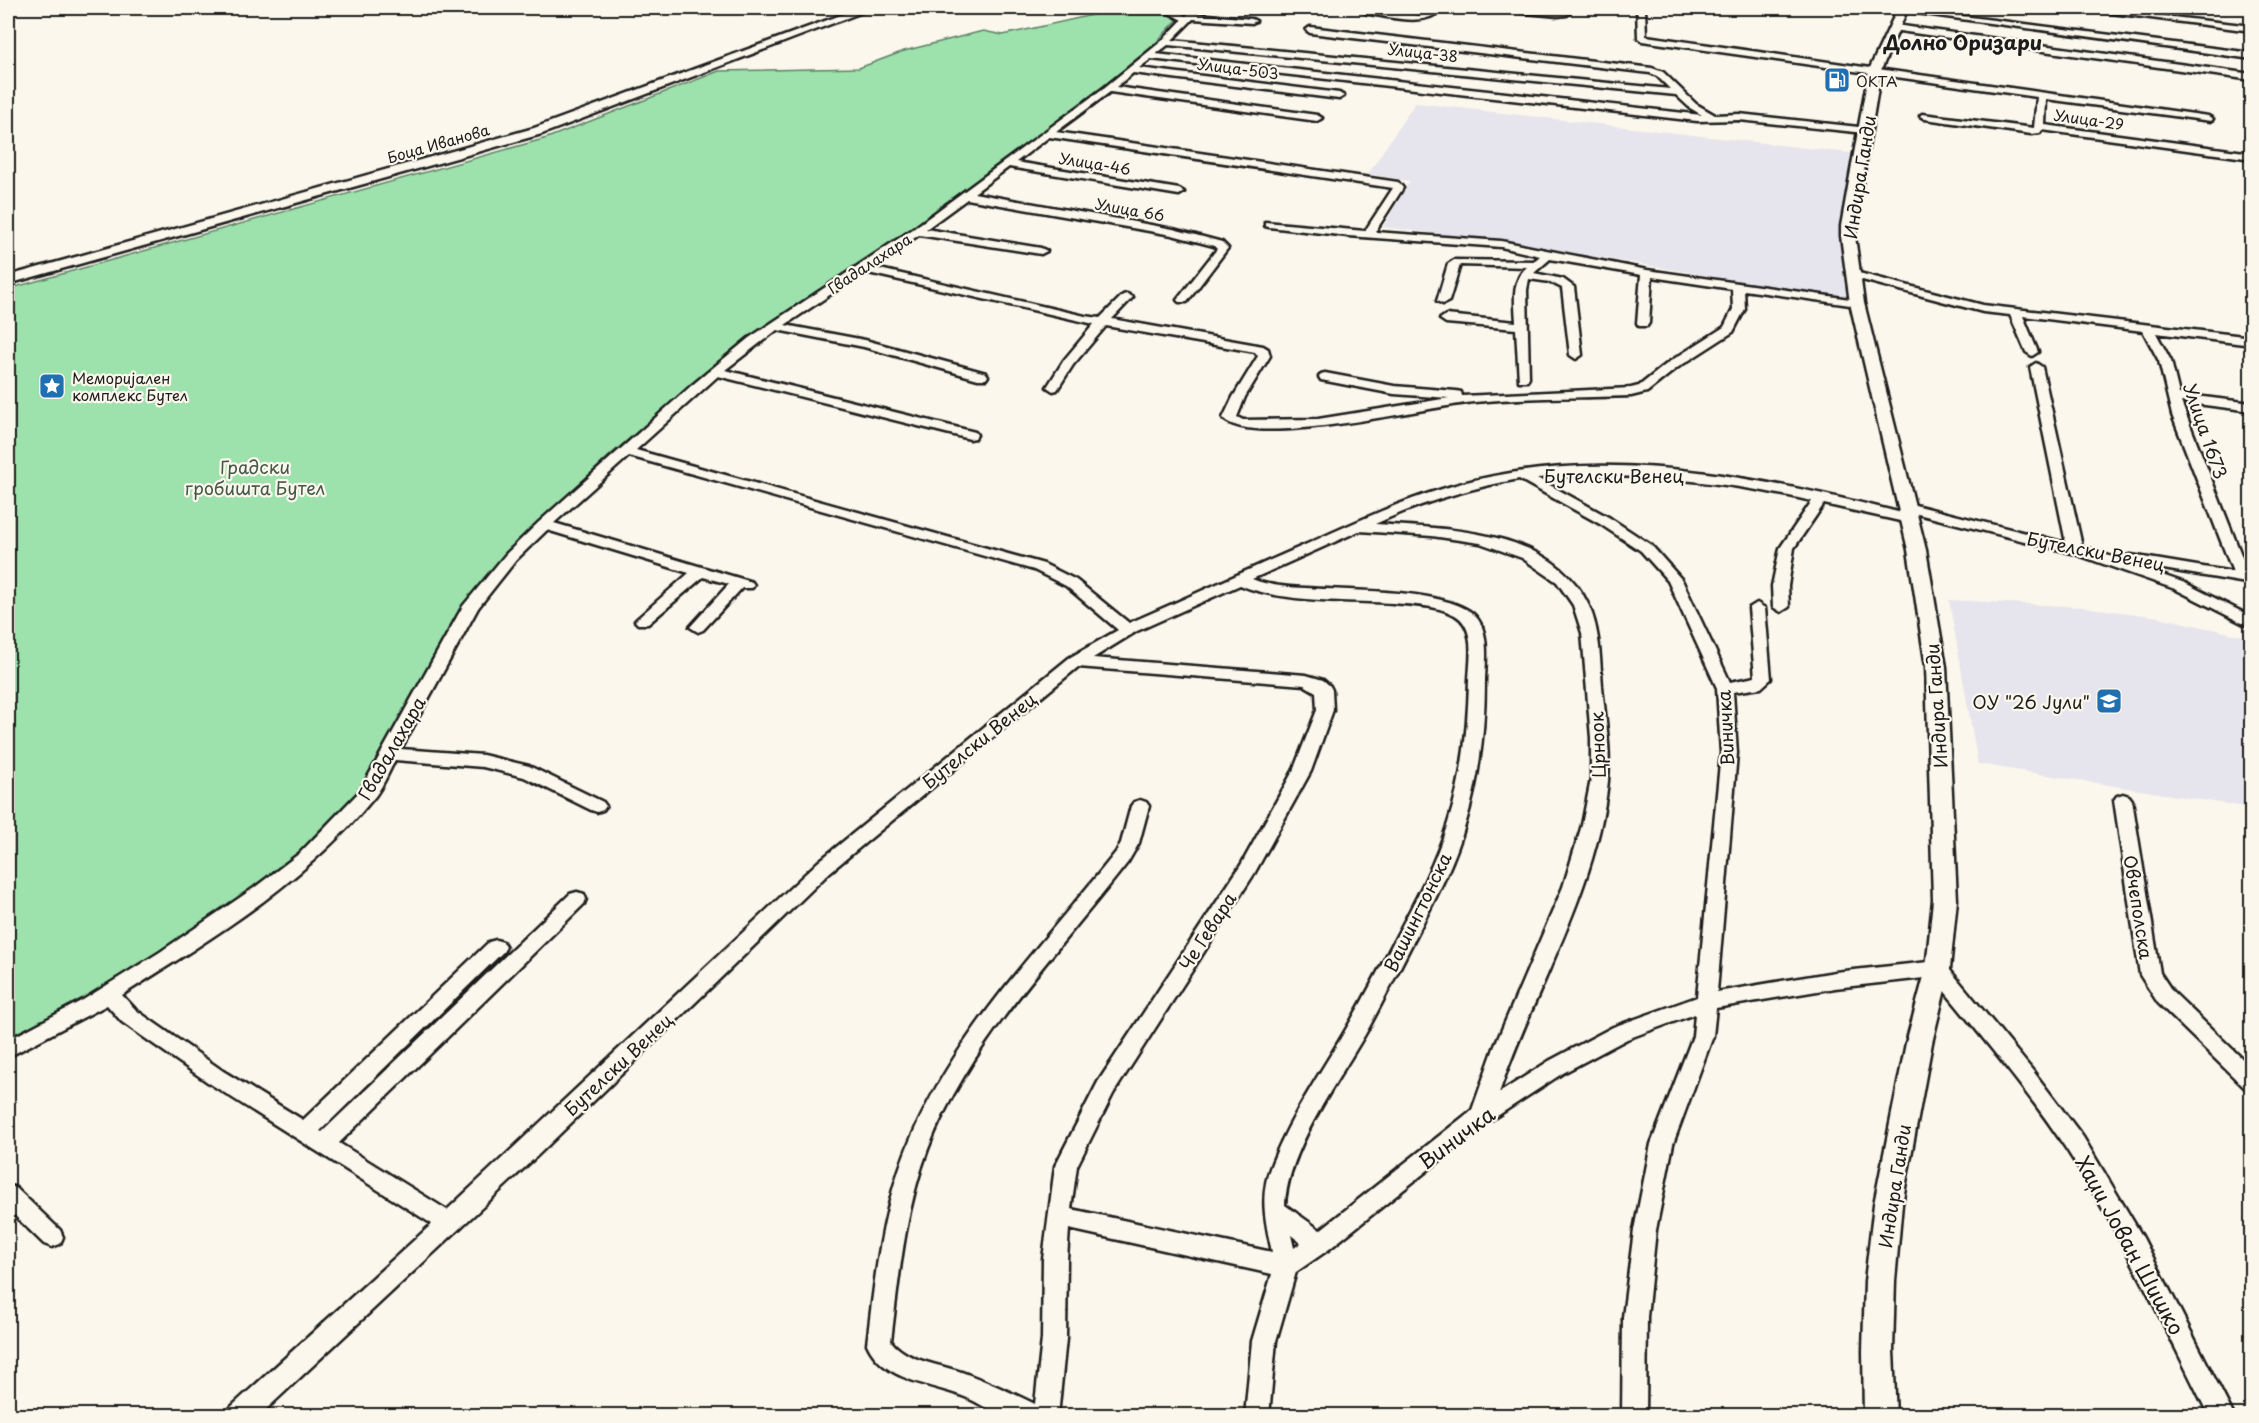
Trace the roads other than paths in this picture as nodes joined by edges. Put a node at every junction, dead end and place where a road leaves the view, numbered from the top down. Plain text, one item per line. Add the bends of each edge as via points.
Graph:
1 (868, 8) edge
2 (1164, 8) edge
3 (1440, 8) edge
4 (1492, 8) edge
5 (1570, 8) edge
6 (1641, 8) edge
7 (2096, 9) edge
8 (1368, 12) dead end
9 (1192, 14) edge
10 (1900, 15) edge
11 (1252, 21) dead end
12 (2252, 29) edge
13 (1310, 30) dead end
14 (1166, 42) junction
15 (1149, 56) junction
16 (2252, 56) edge
17 (1132, 70) junction
18 (1875, 70) junction
19 (2252, 77) edge
20 (1108, 89) junction
21 (1676, 92) junction
22 (1339, 96) dead end
23 (2042, 96) junction
24 (1925, 116) dead end
25 (1317, 117) dead end
26 (1715, 117) junction
27 (2208, 119) dead end
28 (2040, 127) junction
29 (1865, 130) junction
30 (1046, 134) junction
31 (2252, 156) edge
32 (1007, 164) junction
33 (1179, 192) dead end
34 (965, 195) junction
35 (1269, 224) dead end
36 (917, 231) junction
37 (1369, 233) junction
38 (1041, 251) dead end
39 (1548, 255) junction
40 (1535, 264) junction
41 (861, 268) junction
42 (1647, 273) junction
43 (1524, 275) junction
44 (1855, 275) junction
45 (8, 280) edge
46 (1738, 287) junction
47 (1127, 297) dead end
48 (1183, 300) dead end
49 (1443, 301) dead end
50 (1857, 303) junction
51 (2016, 314) junction
52 (1446, 319) dead end
53 (1643, 322) dead end
54 (1101, 323) junction
55 (773, 326) junction
56 (1522, 326) junction
57 (2148, 330) junction
58 (2252, 341) edge
59 (2032, 352) dead end
60 (1576, 355) dead end
61 (2036, 367) dead end
62 (716, 372) junction
63 (982, 376) dead end
64 (1325, 377) dead end
65 (1523, 378) dead end
66 (1053, 387) dead end
67 (2174, 397) junction
68 (1474, 399) junction
69 (2252, 407) edge
70 (970, 435) dead end
71 (626, 451) junction
72 (1521, 475) junction
73 (1820, 500) junction
74 (1908, 513) junction
75 (544, 525) junction
76 (1356, 527) junction
77 (2075, 549) junction
78 (699, 572) junction
79 (1238, 579) junction
80 (2247, 579) edge
81 (1781, 607) dead end
82 (1757, 608) dead end
83 (643, 621) dead end
84 (2252, 623) edge
85 (698, 627) dead end
86 (1128, 630) junction
87 (1075, 662) junction
88 (1725, 688) junction
89 (390, 754) junction
90 (2123, 800) dead end
91 (597, 806) dead end
92 (1140, 806) dead end
93 (577, 899) dead end
94 (496, 947) dead end
95 (1938, 969) junction
96 (109, 994) junction
97 (1706, 1002) junction
98 (8, 1049) edge
99 (2252, 1082) edge
100 (1480, 1116) junction
101 (305, 1132) junction
102 (324, 1144) junction
103 (8, 1195) edge
104 (1274, 1210) junction
105 (1059, 1217) junction
106 (449, 1223) junction
107 (52, 1236) dead end
108 (1320, 1243) junction
109 (1286, 1266) junction
110 (240, 1416) edge
111 (1032, 1416) edge
112 (1046, 1416) edge
113 (1257, 1416) edge
114 (1634, 1416) edge
115 (1880, 1416) edge
116 (2222, 1416) edge

1 - 45 street, Боца Иванова via 538,131
2 - 9 street
3 - 8 street via 1421,18
4 - 5 street via 1558,14
6 - 18 street via 1642,39
7 - 12 street
9 - 11 street
9 - 14 street, Гвадалахара
10 - 16 street
10 - 18 street, Индира Ганди
10 - 19 street
13 - 21 street via 1652,70
14 - 15 street, Гвадалахара
14 - 21 street, Улица-38
15 - 17 street, Гвадалахара
15 - 26 street
17 - 20 street, Гвадалахара
17 - 22 street, Улица-503
18 - 23 street
18 - 29 street, Индира Ганди
20 - 25 street
20 - 30 street, Гвадалахара
21 - 26 street
23 - 27 street
23 - 28 street
24 - 28 street, Улица-29 via 2031,131
26 - 29 street
28 - 31 street, Улица-29
29 - 44 street, Индира Ганди via 1848,225 1848,250
30 - 32 street, Гвадалахара
30 - 37 street via 1394,184 1398,188
32 - 33 street, Улица-46
32 - 34 street, Гвадалахара
34 - 36 street, Гвадалахара
34 - 48 street, Улица 66 via 1173,232 1218,244 1222,248
35 - 37 street
36 - 38 street
36 - 41 street, Гвадалахара
37 - 39 street via 1488,242
39 - 40 street
39 - 42 street
40 - 43 street
40 - 49 street via 1458,262 1454,264
41 - 54 street
41 - 55 street, Гвадалахара
42 - 46 street
42 - 53 street
43 - 56 street
43 - 60 street via 1554,279 1568,287
44 - 50 street, Индира Ганди
44 - 51 street
46 - 50 street
46 - 68 street via 1738,309 1729,329 1643,389 1631,393
47 - 54 street
50 - 74 street, Индира Ганди
51 - 57 street
51 - 59 street
52 - 56 street
54 - 66 street
54 - 68 street via 1243,345 1264,352 1230,418 1240,424 1318,423
55 - 62 street, Гвадалахара
55 - 63 street via 874,346
56 - 65 street
57 - 58 street
57 - 67 street, Улица 1673 via 2166,361
61 - 77 street
62 - 70 street
62 - 71 street, Гвадалахара
64 - 68 street
67 - 69 street
67 - 80 street, Улица 1673 via 2188,444
71 - 75 street, Гвадалахара
71 - 86 street via 1039,567 1071,583
72 - 73 street, Бутелски Венец via 1582,471 1683,474 1750,483
72 - 76 street, Бутелски Венец via 1435,496
72 - 88 street, Виничка via 1646,548 1675,580
73 - 74 street, Бутелски Венец
73 - 81 street via 1787,548 1780,586
74 - 77 street, Бутелски Венец
74 - 95 street, Индира Ганди via 1936,667 1945,900
75 - 78 street
75 - 89 street, Гвадалахара via 511,557 471,606
76 - 79 street, Бутелски Венец
76 - 100 street, Црноок via 1464,537 1495,542 1520,552 1547,566 1571,588 1586,614 1591,633 1599,740 1598,790 1583,857
77 - 80 street, Бутелски Венец
77 - 84 street via 2180,586
78 - 83 street
78 - 85 street via 742,584
79 - 86 street, Бутелски Венец
79 - 104 street, Вашингтонска via 1281,591 1430,601 1461,612 1471,620 1478,639 1472,750 1458,822 1442,867 1282,1164
82 - 88 street via 1763,679 1755,684
86 - 87 street, Бутелски Венец
87 - 105 street, Че Гевара via 1306,680 1324,690 1325,710 1302,771 1248,869 1105,1088 1066,1166
87 - 106 street, Бутелски Венец via 824,867
88 - 97 street, Виничка via 1729,753
89 - 91 street via 483,761 529,772
89 - 96 street, Гвадалахара via 353,812 291,871
90 - 99 street, Овчеполска via 2150,975 2165,997
92 - 111 street via 1130,843 1122,856 974,1046 944,1094 918,1147 891,1242 879,1344 884,1352 911,1368 959,1383
93 - 102 street
94 - 101 street
95 - 97 street, Виничка via 1835,980
95 - 115 street, Индира Ганди via 1919,1043 1888,1204 1880,1281
95 - 116 street, Хаџи Јован Шишко via 2024,1072 2075,1144 2124,1224
96 - 98 street, Гвадалахара
96 - 101 street via 129,1016 216,1077
97 - 100 street, Виничка via 1620,1033 1556,1067
97 - 114 street, Виничка via 1703,1036 1662,1144 1645,1230 1635,1317
100 - 108 street, Виничка
101 - 102 street
102 - 106 street
103 - 107 street
104 - 108 street
104 - 109 street, Вашингтонска
105 - 109 street
105 - 112 street, Че Гевара
106 - 110 street, Бутелски Венец
108 - 109 street, Виничка
109 - 113 street, Вашингтонска via 1264,1341

